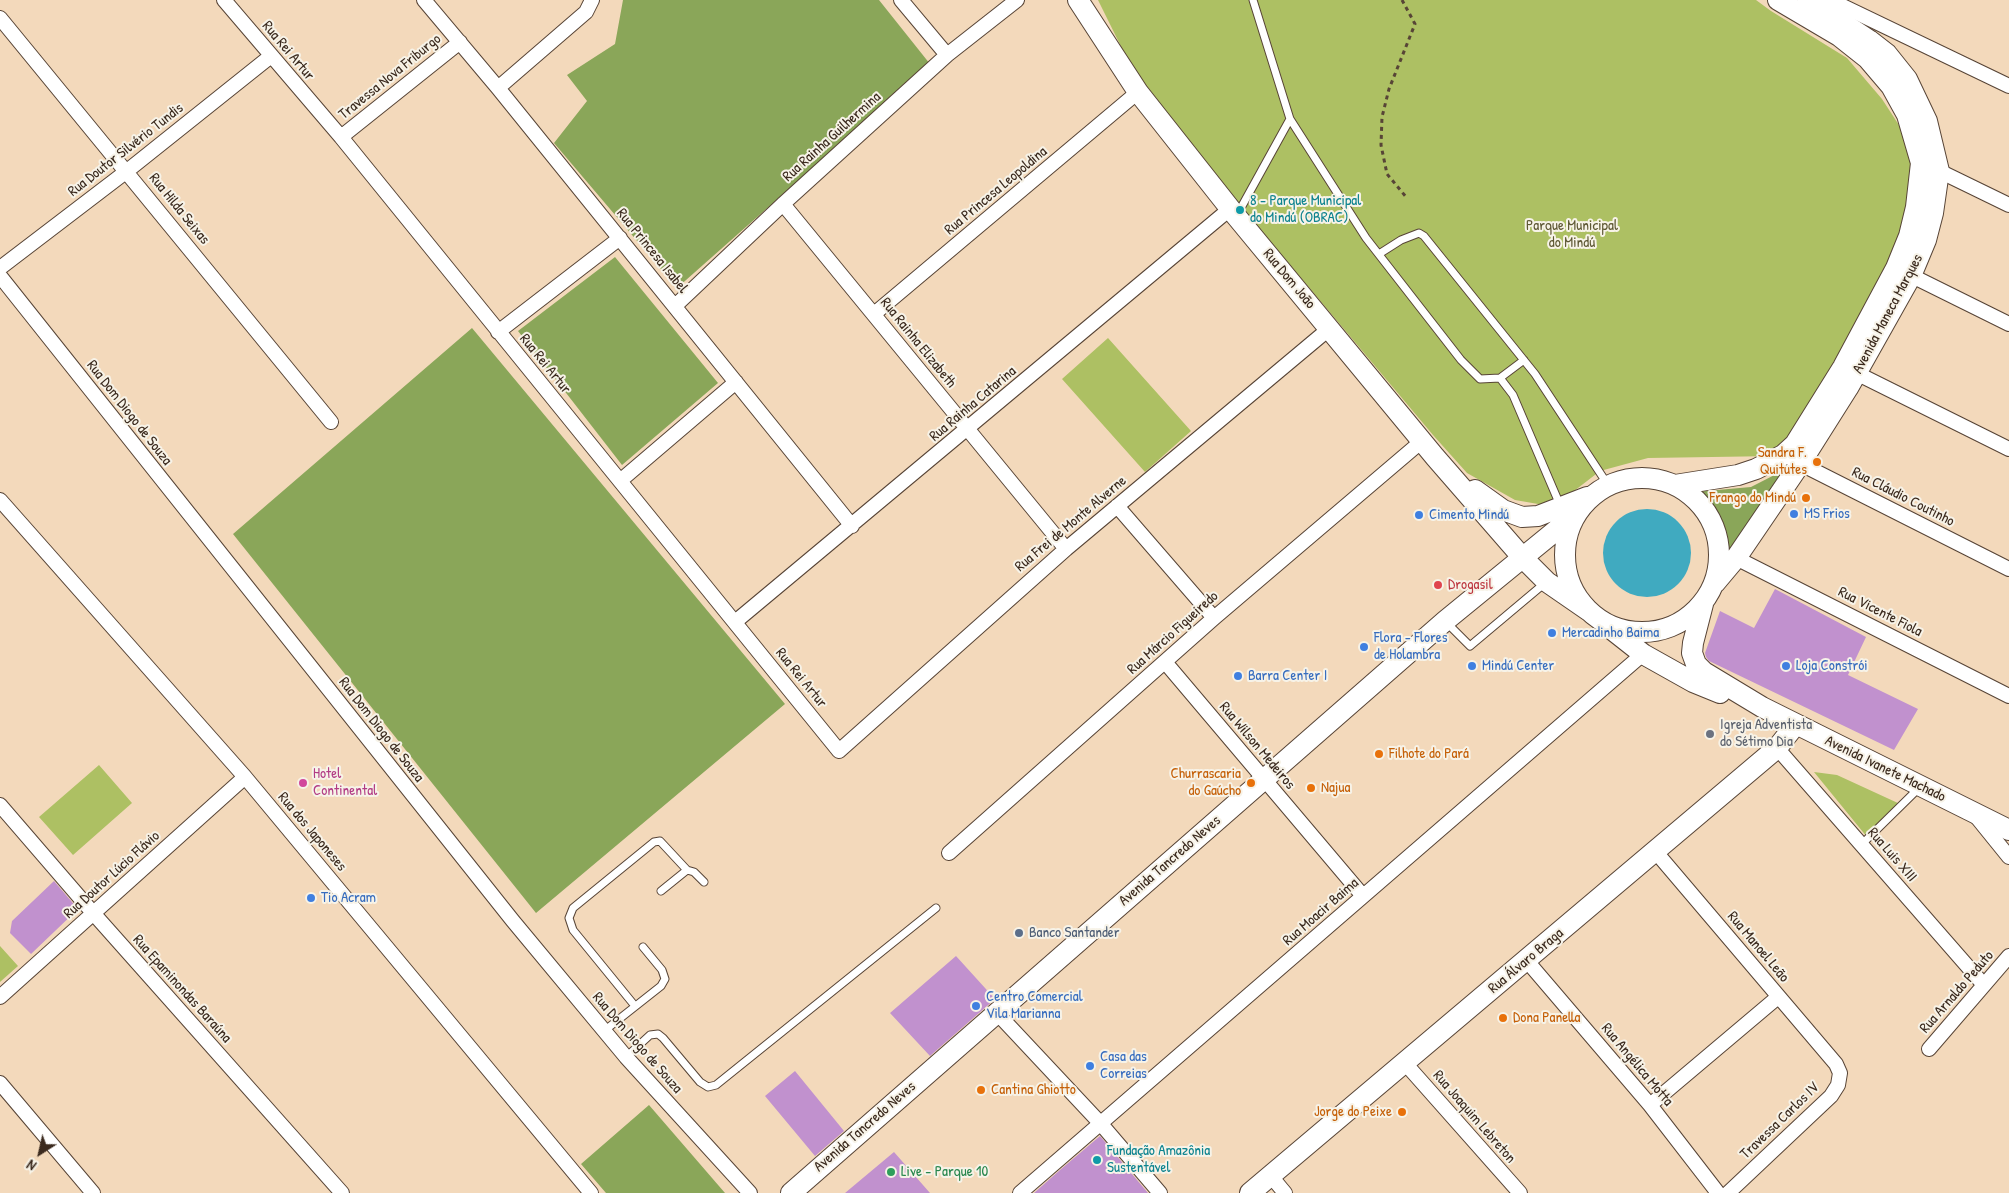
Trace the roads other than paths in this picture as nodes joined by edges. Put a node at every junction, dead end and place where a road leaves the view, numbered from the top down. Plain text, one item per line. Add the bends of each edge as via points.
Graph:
1 (224, 0) edge
2 (424, 0) edge
3 (592, 0) edge
4 (901, 0) edge
5 (1017, 0) edge
6 (1078, 0) edge
7 (1252, 0) edge
8 (1778, 0) edge
9 (1808, 0) edge
10 (1830, 0) edge
11 (0, 18) edge
12 (460, 42) junction
13 (947, 55) junction
14 (271, 56) junction
15 (2009, 86) edge
16 (498, 88) junction
17 (1138, 92) junction
18 (1290, 119) junction
19 (341, 137) junction
20 (1930, 167) junction
21 (127, 171) junction
22 (783, 204) junction
23 (2009, 205) edge
24 (1233, 212) junction
25 (620, 238) junction
26 (1379, 254) junction
27 (0, 268) edge
28 (1904, 272) junction
29 (0, 276) edge
30 (675, 306) junction
31 (874, 314) junction
32 (2009, 324) edge
33 (1330, 328) junction
34 (498, 332) junction
35 (1524, 360) junction
36 (1850, 370) junction
37 (1500, 378) junction
38 (736, 382) junction
39 (331, 422) dead end
40 (967, 430) junction
41 (1422, 441) junction
42 (2009, 449) edge
43 (1782, 454) junction
44 (1435, 457) junction
45 (1800, 464) junction
46 (620, 481) junction
47 (1674, 485) junction
48 (1601, 490) junction
49 (0, 500) edge
50 (1118, 506) junction
51 (1569, 511) junction
52 (852, 526) junction
53 (1066, 548) junction
54 (1522, 557) junction
55 (1736, 558) junction
56 (2009, 569) edge
57 (1547, 582) junction
58 (1715, 582) junction
59 (1703, 604) junction
60 (1596, 617) junction
61 (1214, 618) junction
62 (1444, 621) junction
63 (735, 622) junction
64 (1642, 654) junction
65 (1165, 662) junction
66 (2009, 696) edge
67 (1762, 707) junction
68 (1796, 724) junction
69 (1777, 748) junction
70 (839, 751) joint
71 (245, 777) junction
72 (1264, 780) junction
73 (1921, 786) junction
74 (0, 805) edge
75 (1971, 811) junction
76 (2009, 830) edge
77 (1862, 845) junction
78 (1655, 851) junction
79 (949, 853) dead end
80 (2009, 857) edge
81 (687, 870) junction
82 (704, 882) dead end
83 (661, 891) dead end
84 (1364, 896) junction
85 (936, 908) dead end
86 (94, 914) junction
87 (643, 947) dead end
88 (2009, 956) edge
89 (1527, 961) junction
90 (1983, 984) junction
91 (1778, 996) junction
92 (0, 997) edge
93 (635, 1006) junction
94 (996, 1012) junction
95 (604, 1031) junction
96 (1929, 1049) dead end
97 (626, 1056) junction
98 (1404, 1062) junction
99 (1836, 1064) joint
100 (0, 1083) edge
101 (1650, 1105) junction
102 (1101, 1124) junction
103 (1270, 1175) junction
104 (93, 1193) edge
105 (342, 1193) edge
106 (591, 1193) edge
107 (750, 1193) edge
108 (791, 1193) edge
109 (1020, 1193) edge
110 (1160, 1193) edge
111 (1250, 1193) edge
112 (1285, 1193) edge
113 (1520, 1193) edge
114 (1718, 1193) edge
115 (1728, 1193) edge

1 - 14 street, Rua Rei Artur
2 - 12 street, Rua Princesa Isabel
3 - 16 street via 586,12
4 - 13 street
5 - 13 street, Rua Rainha Guilhermina
6 - 17 main road, Rua Dom João
7 - 18 lane
8 - 20 main road, Avenida Maneca Marques via 1839,36 1868,59 1891,86
9 - 20 main road, Avenida Maneca Marques via 1869,40 1907,79 1927,121
10 - 15 street
11 - 21 street, Rua Hilda Seixas
12 - 16 street, Rua Princesa Isabel
12 - 19 street, Travessa Nova Friburgo
13 - 22 street, Rua Rainha Guilhermina
14 - 19 street, Rua Rei Artur
14 - 21 street, Rua Doutor Silvério Tundis
16 - 25 street, Rua Princesa Isabel
17 - 24 main road, Rua Dom João
17 - 31 street, Rua Princesa Leopoldina
18 - 24 lane
18 - 26 lane
19 - 34 street, Rua Rei Artur
20 - 23 street
20 - 28 main road, Avenida Maneca Marques via 1931,222 1926,240
21 - 27 street, Rua Doutor Silvério Tundis
21 - 39 street, Rua Hilda Seixas
22 - 30 street, Rua Rainha Guilhermina
22 - 31 street, Rua Rainha Elizabeth
24 - 33 main road, Rua Dom João
24 - 40 street, Rua Rainha Catarina
25 - 30 street, Rua Princesa Isabel
25 - 34 street
26 - 35 lane via 1401,240 1422,234
26 - 37 lane via 1473,374 1480,379
28 - 32 street
28 - 36 main road, Avenida Maneca Marques
29 - 95 street, Rua Dom Diogo de Souza via 506,913
30 - 38 street, Rua Princesa Isabel
31 - 40 street, Rua Rainha Elizabeth
33 - 41 main road, Rua Dom João
33 - 50 street, Rua Frei de Monte Alverne
34 - 46 street, Rua Rei Artur
35 - 37 lane
35 - 48 lane
36 - 42 street
36 - 43 main road, Avenida Maneca Marques via 1795,444
36 - 45 main road, Avenida Maneca Marques
37 - 51 lane via 1513,394
38 - 46 street
38 - 52 street, Rua Princesa Isabel
40 - 52 street, Rua Rainha Catarina
40 - 53 street, Rua Rainha Elizabeth
41 - 44 main road, Rua Dom João
41 - 61 street, Rua Márcio Figueiredo
43 - 45 street, Rua Cláudio Coutinho
43 - 47 main road, Avenida Maneca Marques via 1738,475
44 - 51 main road, Rua Dom João via 1503,510 1522,517
44 - 54 main road, Rua Dom João
45 - 55 main road, Avenida Maneca Marques
45 - 56 street, Rua Cláudio Coutinho
46 - 63 street, Rua Rei Artur
47 - 48 main road via 1658,479 1641,478 1624,480
47 - 58 main road via 1705,509 1714,526 1720,544 1720,564
48 - 51 main road, Rua Dom João
49 - 71 street, Rua dos Japoneses
50 - 53 street, Rua Frei de Monte Alverne
50 - 61 street
51 - 54 main road, Avenida Tancredo Neves
51 - 60 main road via 1565,547 1570,582 1578,598
52 - 63 street, Rua Rainha Catarina
53 - 70 street, Rua Frei de Monte Alverne
54 - 57 main road, Rua Dom João
54 - 62 main road, Avenida Tancredo Neves
55 - 58 main road, Avenida Maneca Marques
55 - 66 street, Rua Vicente Fiola
57 - 60 main road, Rua Dom João
57 - 62 lane via 1470,646
58 - 59 main road
59 - 60 main road via 1690,617 1657,632 1620,630
59 - 67 main road, Avenida Ivanete Machado via 1693,644 1696,664
60 - 64 main road, Avenida Ivanete Machado
61 - 65 street, Rua Márcio Figueiredo
62 - 72 main road, Avenida Tancredo Neves
63 - 70 street, Rua Rei Artur
64 - 67 main road, Avenida Ivanete Machado via 1699,685
64 - 84 street, Rua Moacir Baima
65 - 72 street, Rua Wilson Medeiros
65 - 79 street, Rua Márcio Figueiredo
67 - 68 main road, Avenida Ivanete Machado
68 - 69 main road, Rua Álvaro Braga
68 - 73 main road, Avenida Ivanete Machado
69 - 77 street, Rua Luis XIII
69 - 78 main road, Rua Álvaro Braga
71 - 86 street, Rua Doutor Lúcio Flávio
71 - 106 street, Rua dos Japoneses
72 - 84 street, Rua Wilson Medeiros
72 - 94 main road, Avenida Tancredo Neves
73 - 75 main road, Avenida Ivanete Machado
73 - 77 lane
74 - 86 street, Rua Epaminondas Baraúna
75 - 76 main road, Avenida Ivanete Machado
75 - 80 street
77 - 90 street, Rua Luis XIII
78 - 89 main road, Rua Álvaro Braga
78 - 91 street, Rua Manoel Leão
81 - 82 lane
81 - 83 lane
81 - 93 lane via 665,844 654,842 573,908 569,918 573,930
84 - 102 street, Rua Moacir Baima
85 - 97 lane via 716,1085 708,1087 700,1082 658,1034 650,1035
86 - 92 street, Rua Doutor Lúcio Flávio
86 - 105 street, Rua Epaminondas Baraúna
87 - 93 lane via 662,970 665,979 661,986
88 - 90 street, Rua Arnaldo Peduto
89 - 98 main road, Rua Álvaro Braga
89 - 101 street, Rua Angélica Motta
90 - 96 street, Rua Arnaldo Peduto
91 - 99 street, Rua Manoel Leão
91 - 101 street
93 - 95 lane
94 - 102 street
94 - 108 main road, Avenida Tancredo Neves
95 - 97 street, Rua Dom Diogo de Souza
97 - 107 street, Rua Dom Diogo de Souza
98 - 103 main road, Rua Álvaro Braga
98 - 113 street, Rua Joaquim Lebreton
99 - 115 street, Travessa Carlos IV via 1840,1073 1838,1085 1831,1096
100 - 104 street
101 - 114 street, Rua Angélica Motta
102 - 109 street, Rua Moacir Baima
102 - 110 street
103 - 111 main road, Rua Álvaro Braga
103 - 112 street

